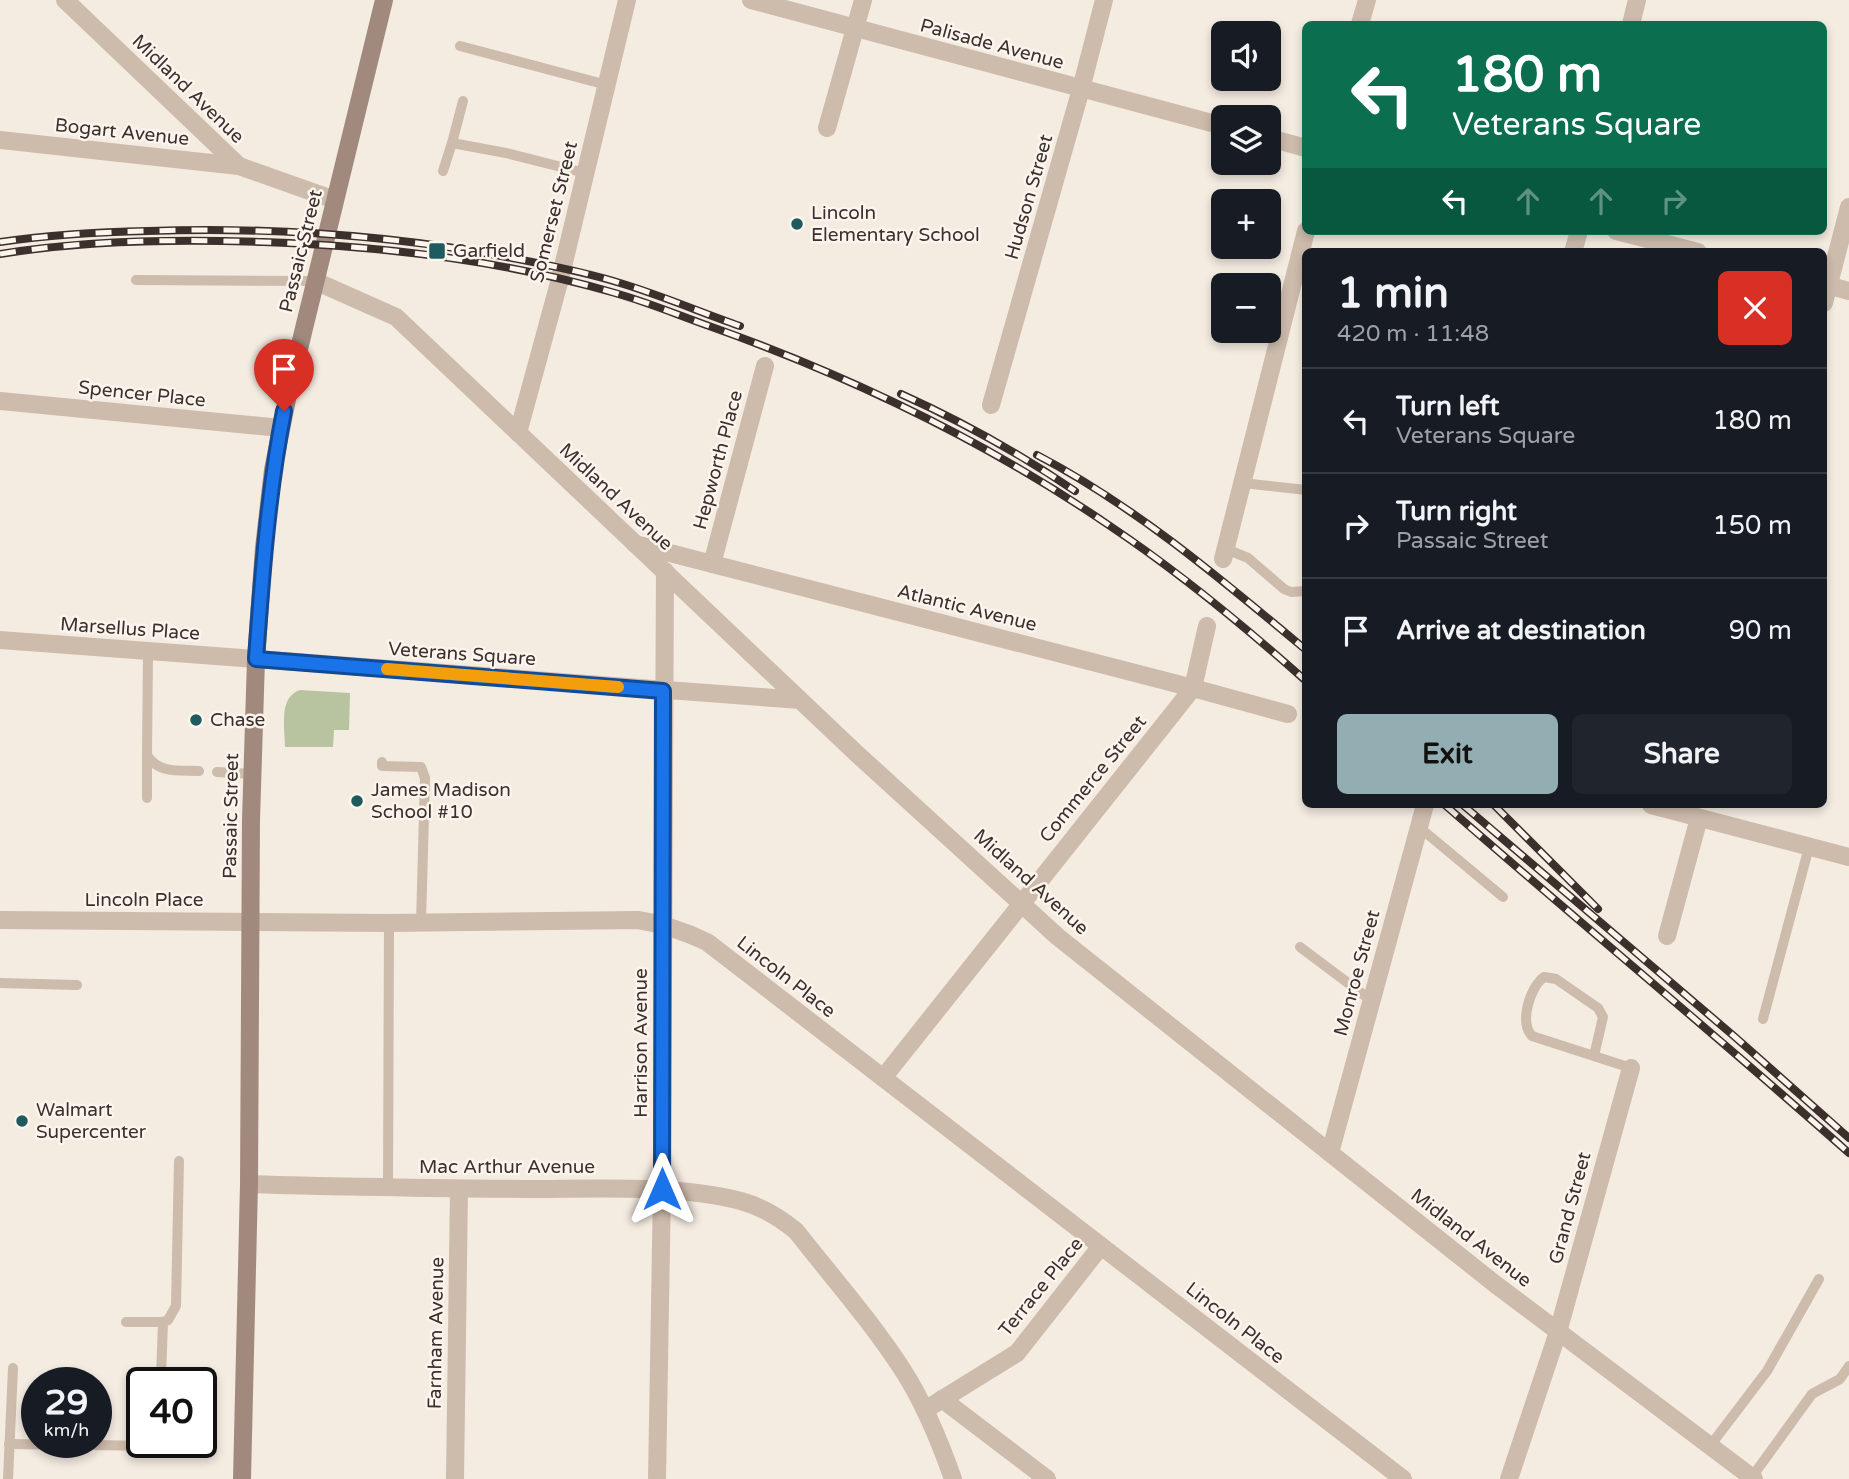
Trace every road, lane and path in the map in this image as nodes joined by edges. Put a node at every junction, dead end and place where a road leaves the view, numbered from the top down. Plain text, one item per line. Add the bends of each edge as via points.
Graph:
1 (65, 0) edge
2 (384, 0) edge
3 (627, 0) edge
4 (751, 0) edge
5 (863, 0) edge
6 (1104, 0) edge
7 (1367, 0) edge
8 (1637, 0) edge
9 (1361, 21) edge
10 (1632, 21) edge
11 (856, 30) junction
12 (460, 46) dead end
13 (607, 85) junction
14 (1082, 89) junction
15 (463, 102) dead end
16 (1211, 123) edge
17 (827, 128) dead end
18 (0, 140) edge
19 (1281, 141) edge
20 (452, 143) junction
21 (1302, 147) edge
22 (239, 166) junction
23 (443, 171) dead end
24 (585, 173) junction
25 (335, 200) junction
26 (1849, 207) edge
27 (1305, 235) edge
28 (1632, 235) edge
29 (1682, 248) edge
30 (136, 280) dead end
31 (316, 281) junction
32 (1827, 282) edge
33 (1827, 285) edge
34 (1849, 291) edge
35 (765, 366) dead end
36 (0, 401) edge
37 (991, 405) dead end
38 (281, 428) junction
39 (518, 433) junction
40 (1243, 483) junction
41 (1302, 490) edge
42 (635, 544) junction
43 (1225, 554) joint
44 (712, 564) junction
45 (664, 571) junction
46 (1302, 592) edge
47 (1207, 626) dead end
48 (0, 640) edge
49 (148, 652) junction
50 (256, 659) junction
51 (1193, 688) junction
52 (663, 691) junction
53 (800, 700) junction
54 (1288, 714) dead end
55 (147, 755) junction
56 (382, 762) dead end
57 (199, 771) dead end
58 (217, 772) dead end
59 (253, 774) junction
60 (147, 798) dead end
61 (1424, 808) edge
62 (1668, 808) edge
63 (1690, 812) edge
64 (1419, 827) junction
65 (1809, 847) junction
66 (1849, 857) edge
67 (1503, 897) dead end
68 (1021, 904) junction
69 (0, 920) edge
70 (251, 921) junction
71 (389, 923) junction
72 (421, 923) junction
73 (662, 924) junction
74 (1667, 936) dead end
75 (1300, 947) dead end
76 (0, 983) edge
77 (77, 985) dead end
78 (1372, 1001) junction
79 (1763, 1020) dead end
80 (1594, 1056) junction
81 (1630, 1068) joint
82 (883, 1078) junction
83 (1330, 1153) junction
84 (179, 1161) dead end
85 (249, 1184) junction
86 (388, 1188) junction
87 (459, 1189) junction
88 (662, 1189) junction
89 (1101, 1246) junction
90 (1818, 1279) dead end
91 (126, 1322) dead end
92 (163, 1322) junction
93 (1558, 1332) junction
94 (1849, 1366) edge
95 (161, 1367) edge
96 (13, 1368) dead end
97 (942, 1399) junction
98 (925, 1410) junction
99 (9, 1444) junction
100 (126, 1446) edge
101 (1710, 1446) junction
102 (1753, 1478) edge
103 (8, 1479) edge
104 (242, 1479) edge
105 (456, 1479) edge
106 (657, 1479) edge
107 (953, 1479) edge
108 (1046, 1479) edge
109 (1403, 1479) edge
110 (1508, 1479) edge

1 - 22 street, Midland Avenue
2 - 25 main road, Passaic Street
3 - 13 street, Somerset Street
4 - 11 street, Palisade Avenue
5 - 11 street
6 - 14 street, Hudson Street
7 - 9 street
8 - 10 street
11 - 14 street, Palisade Avenue
11 - 17 street
12 - 13 lane
13 - 24 street, Somerset Street
14 - 16 street, Palisade Avenue
14 - 37 street, Hudson Street
15 - 20 lane
18 - 22 street, Bogart Avenue
19 - 21 street
20 - 23 lane
20 - 24 lane
22 - 25 street, Midland Avenue
24 - 39 street, Somerset Street
25 - 31 main road, Passaic Street
26 - 32 street
27 - 40 street
28 - 29 street
30 - 31 lane
31 - 38 main road, Passaic Street
31 - 39 street, Midland Avenue via 396,317
33 - 34 street
35 - 44 street, Hepworth Place
36 - 38 street, Spencer Place
38 - 50 main road, Passaic Street via 264,548
39 - 42 street, Midland Avenue
40 - 41 lane
40 - 43 street
42 - 44 street, Atlantic Avenue
42 - 45 street, Midland Avenue
43 - 46 lane via 1248,558 1284,589
44 - 51 street, Atlantic Avenue
45 - 52 street
45 - 53 street, Midland Avenue
47 - 51 street, Commerce Street
48 - 49 street, Marsellus Place
49 - 50 street, Marsellus Place
49 - 55 lane
50 - 52 street, Veterans Square
50 - 59 main road, Passaic Street
51 - 54 street, Atlantic Avenue
51 - 68 street, Commerce Street
52 - 53 street, Veterans Square
52 - 73 street, Harrison Avenue
53 - 68 street, Midland Avenue
55 - 57 lane via 166,770
55 - 60 lane
56 - 72 lane via 382,766 421,767 425,778
58 - 59 lane
59 - 70 main road, Passaic Street
61 - 64 street, Monroe Street
62 - 63 street
63 - 65 street
63 - 74 street
64 - 67 lane
64 - 78 street, Monroe Street
65 - 66 street
65 - 79 lane
68 - 82 street, Commerce Street
68 - 83 street, Midland Avenue
69 - 70 street, Lincoln Place
70 - 71 street, Lincoln Place
70 - 85 main road, Passaic Street
71 - 72 street, Lincoln Place
71 - 86 lane
72 - 73 street, Lincoln Place via 638,920
73 - 82 street, Lincoln Place via 707,942
73 - 88 street, Harrison Avenue
75 - 78 lane
76 - 77 lane
78 - 83 street, Monroe Street
80 - 80 lane via 1528,1033 1525,1020 1536,983 1544,977 1556,979 1598,1008 1603,1017
80 - 81 lane
81 - 93 street, Grand Street
82 - 89 street, Lincoln Place
83 - 93 street, Midland Avenue
84 - 92 lane via 176,1306
85 - 86 street, Mac Arthur Avenue
85 - 104 main road, Passaic Street
86 - 87 street, Mac Arthur Avenue
87 - 88 street, Mac Arthur Avenue
87 - 105 street, Farnham Avenue
88 - 98 street, Mac Arthur Avenue via 738,1200 760,1207 796,1231 879,1337
88 - 106 street, Harrison Avenue
89 - 97 street, Terrace Place via 1017,1353
89 - 109 street, Lincoln Place
90 - 101 lane via 1767,1371
91 - 92 lane
92 - 95 lane
93 - 101 street, Midland Avenue
93 - 110 street, Grand Street
94 - 102 lane via 1840,1379 1812,1394
96 - 99 lane
97 - 98 street, Terrace Place
97 - 108 street
98 - 107 street, Mac Arthur Avenue
99 - 100 lane
99 - 103 lane
101 - 102 street, Midland Avenue

